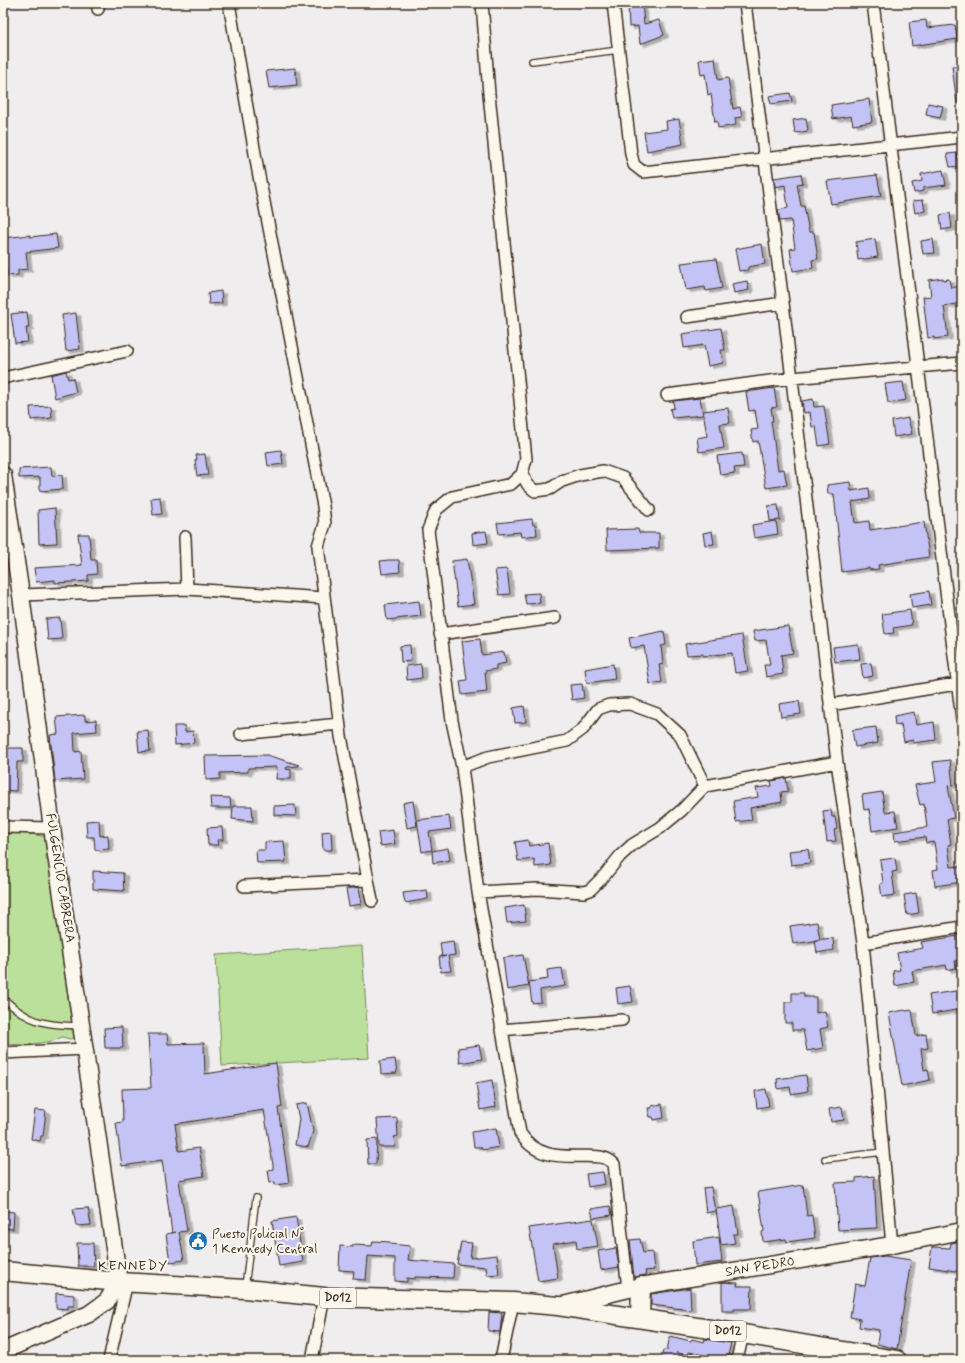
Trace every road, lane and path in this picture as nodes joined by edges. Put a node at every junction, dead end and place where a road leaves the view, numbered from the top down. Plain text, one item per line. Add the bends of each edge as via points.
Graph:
1 (229, 3) edge
2 (482, 3) edge
3 (613, 3) edge
4 (745, 3) edge
5 (873, 3) edge
6 (619, 50) junction
7 (532, 61) dead end
8 (962, 137) edge
9 (889, 144) junction
10 (764, 158) junction
11 (783, 303) junction
12 (687, 317) dead end
13 (128, 351) dead end
14 (962, 363) edge
15 (918, 367) junction
16 (3, 378) edge
17 (792, 378) junction
18 (666, 395) dead end
19 (522, 474) junction
20 (3, 475) edge
21 (5, 509) edge
22 (649, 510) dead end
23 (185, 538) dead end
24 (187, 589) junction
25 (21, 595) junction
26 (324, 598) junction
27 (555, 618) dead end
28 (440, 634) junction
29 (960, 683) edge
30 (830, 704) junction
31 (962, 720) edge
32 (339, 724) junction
33 (241, 734) dead end
34 (836, 762) junction
35 (462, 767) junction
36 (705, 786) junction
37 (3, 827) edge
38 (52, 828) junction
39 (367, 880) junction
40 (244, 886) dead end
41 (478, 892) junction
42 (372, 901) dead end
43 (962, 927) edge
44 (863, 943) junction
45 (3, 998) edge
46 (622, 1020) dead end
47 (82, 1026) junction
48 (501, 1030) junction
49 (85, 1049) junction
50 (3, 1053) edge
51 (883, 1152) junction
52 (825, 1160) dead end
53 (256, 1198) dead end
54 (962, 1231) edge
55 (892, 1245) junction
56 (3, 1271) edge
57 (123, 1282) junction
58 (635, 1287) junction
59 (245, 1289) junction
60 (324, 1297) junction
61 (513, 1302) junction
62 (558, 1306) junction
63 (640, 1318) junction
64 (744, 1334) junction
65 (3, 1351) edge
66 (862, 1357) edge
67 (110, 1360) edge
68 (312, 1360) edge
69 (502, 1360) edge
70 (737, 1360) edge
71 (897, 1360) edge

1 - 26 street via 258,171 323,506 325,524 318,546
2 - 19 street via 526,459
3 - 6 street
4 - 10 street
5 - 9 street
6 - 7 lane
6 - 10 street via 631,154 634,165 643,172
8 - 9 street
9 - 10 street
9 - 15 street
10 - 11 street
11 - 12 street
11 - 17 street
13 - 16 street
14 - 15 street
15 - 17 street
15 - 29 street
17 - 18 street
17 - 30 street
19 - 22 street via 535,491 550,489 562,481 580,475 604,471 623,478
19 - 28 street via 511,484 452,497 436,510 428,530
20 - 21 main road, FULGENCIO CABRERA
21 - 25 main road, FULGENCIO CABRERA
23 - 24 street
24 - 25 street
24 - 26 street
25 - 38 main road, FULGENCIO CABRERA
26 - 32 street
27 - 28 street
28 - 35 street via 452,721
29 - 30 street
29 - 31 street
30 - 34 street
32 - 33 street
32 - 39 street
34 - 36 street
34 - 44 street
35 - 36 street via 488,757 567,741 583,729 598,710 609,705 630,704 657,714 680,735
35 - 41 street
36 - 41 street via 682,810 624,852 590,890
37 - 38 street
38 - 47 main road, FULGENCIO CABRERA
39 - 40 street
39 - 42 street
41 - 48 street
43 - 44 street
44 - 51 street
45 - 47 lane via 14,1009 32,1020 51,1025
46 - 48 street
47 - 49 main road, FULGENCIO CABRERA
48 - 58 street via 520,1133 526,1143 551,1155 605,1158 614,1164
49 - 50 street
49 - 57 main road, FULGENCIO CABRERA
51 - 52 lane
51 - 55 street
53 - 59 lane
54 - 55 main road, SAN PEDRO
55 - 58 main road, SAN PEDRO
56 - 57 main road, D012
57 - 59 main road, D012
57 - 65 main road via 107,1301 89,1314
57 - 67 street
58 - 62 main road, SAN PEDRO
58 - 63 main road
59 - 60 main road, D012
60 - 61 main road, D012
60 - 68 street
61 - 62 main road, D012
61 - 69 street
62 - 63 main road, D012
63 - 64 main road, D012
64 - 66 main road, D012
64 - 70 street
66 - 71 main road, D012

